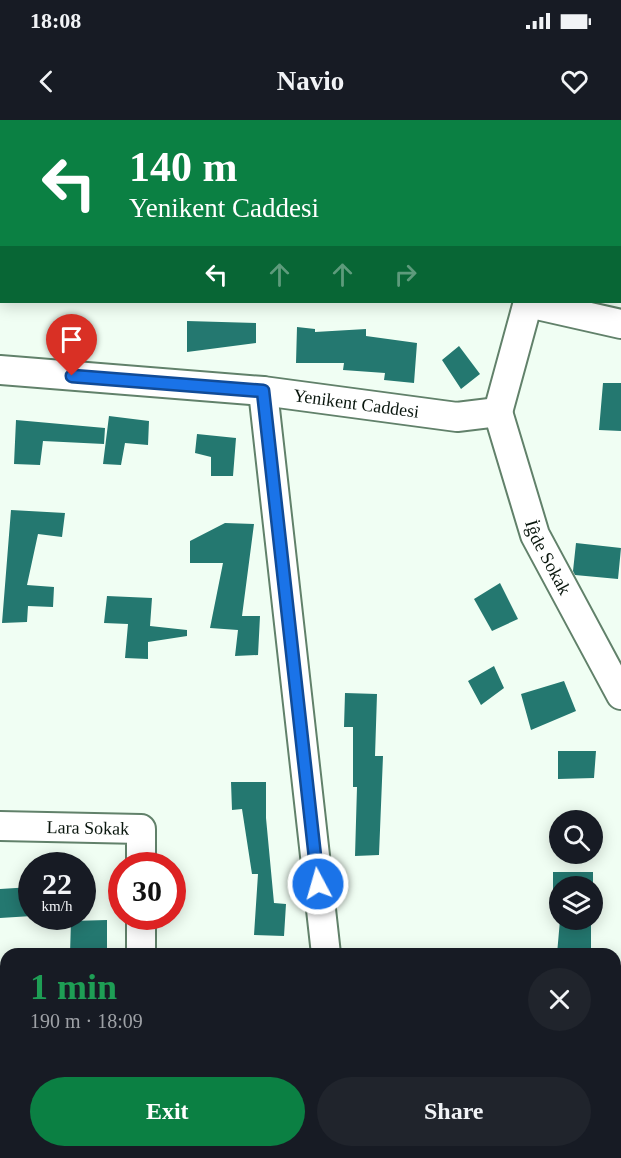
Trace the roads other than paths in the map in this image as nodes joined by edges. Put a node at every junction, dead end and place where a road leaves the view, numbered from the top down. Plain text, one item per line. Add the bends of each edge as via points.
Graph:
1 (528, 303) edge
2 (532, 303) edge
3 (621, 324) edge
4 (0, 370) edge
5 (263, 391) junction
6 (498, 412) junction
7 (621, 694) edge
8 (0, 826) edge
9 (141, 852) edge
10 (141, 930) edge
11 (141, 948) edge
12 (325, 948) edge

1 - 6 street
2 - 3 street
4 - 5 street, Yenikent Caddesi
5 - 6 street, Yenikent Caddesi via 457,417
5 - 12 street
6 - 7 street, İĝde Sokak via 535,535
8 - 9 street, Lara Sokak via 141,829
10 - 11 street

